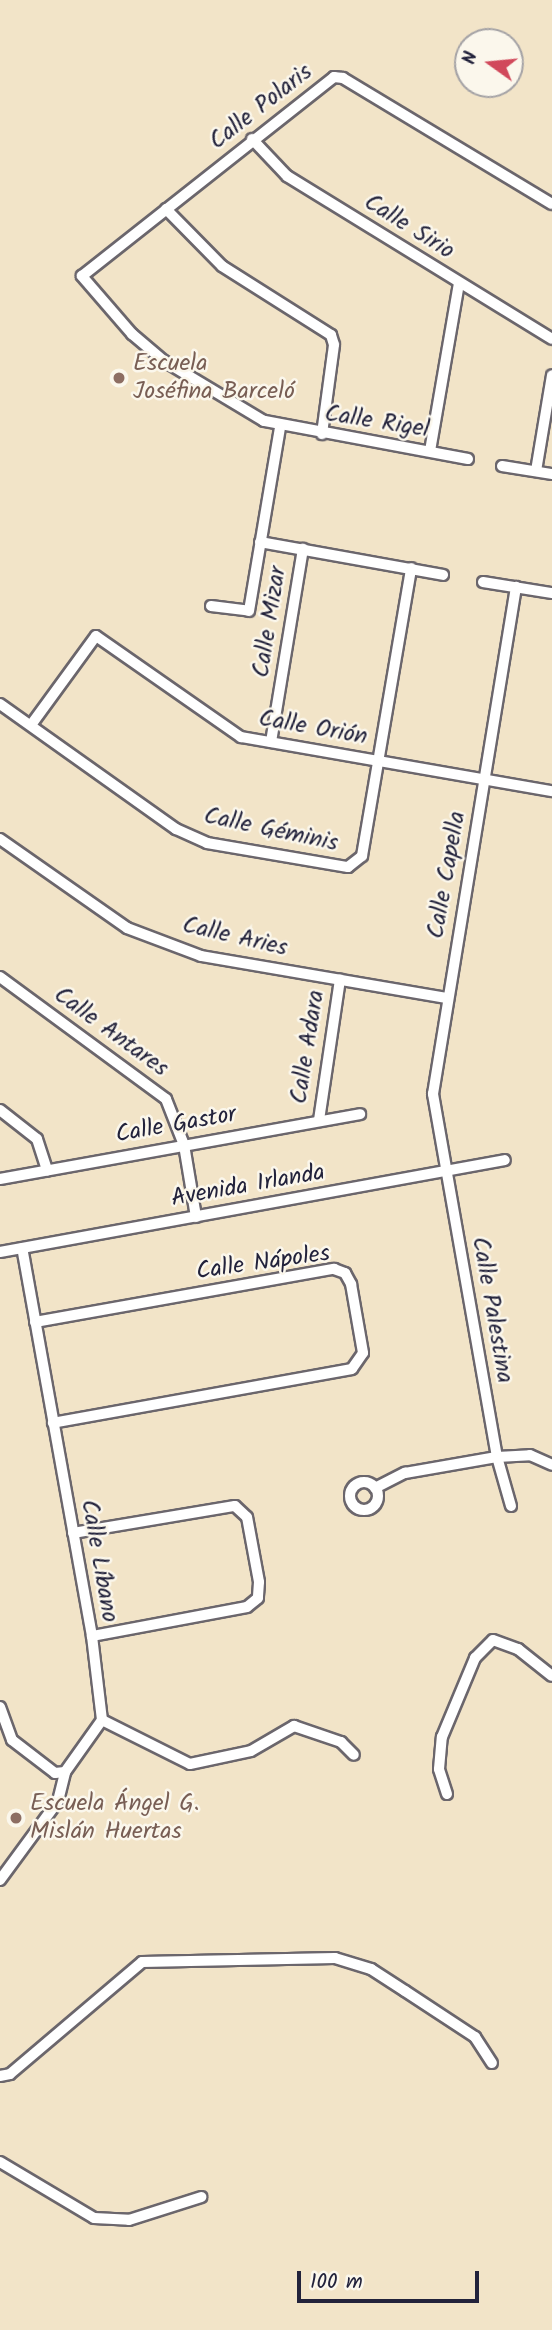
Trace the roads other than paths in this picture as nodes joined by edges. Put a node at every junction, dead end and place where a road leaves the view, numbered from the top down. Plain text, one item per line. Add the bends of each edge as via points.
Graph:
1 (251, 139) junction
2 (552, 204) edge
3 (166, 209) junction
4 (82, 276) joint
5 (458, 282) junction
6 (552, 339) edge
7 (552, 375) edge
8 (280, 426) junction
9 (322, 434) junction
10 (430, 451) junction
11 (468, 459) dead end
12 (502, 466) dead end
13 (536, 471) junction
14 (552, 474) edge
15 (260, 542) junction
16 (303, 549) junction
17 (411, 568) junction
18 (443, 575) dead end
19 (483, 582) dead end
20 (516, 587) junction
21 (552, 593) edge
22 (211, 606) dead end
23 (0, 704) edge
24 (31, 725) junction
25 (271, 742) junction
26 (378, 761) junction
27 (484, 779) junction
28 (552, 791) edge
29 (0, 839) edge
30 (0, 977) edge
31 (340, 980) junction
32 (447, 998) junction
33 (0, 1110) edge
34 (360, 1114) dead end
35 (318, 1120) junction
36 (184, 1145) junction
37 (505, 1160) dead end
38 (47, 1170) junction
39 (446, 1171) junction
40 (0, 1179) edge
41 (196, 1217) junction
42 (22, 1248) junction
43 (0, 1252) edge
44 (35, 1322) junction
45 (53, 1423) junction
46 (497, 1457) junction
47 (552, 1465) edge
48 (375, 1488) dead end
49 (511, 1506) dead end
50 (73, 1533) junction
51 (92, 1636) junction
52 (552, 1676) edge
53 (0, 1707) edge
54 (102, 1720) junction
55 (354, 1755) dead end
56 (65, 1772) junction
57 (447, 1794) dead end
58 (0, 1880) edge
59 (492, 2063) dead end
60 (0, 2076) edge
61 (0, 2162) edge
62 (201, 2197) dead end

1 - 2 street, Calle Polaris via 339,77
1 - 3 street, Calle Polaris
1 - 5 street, Calle Sirio via 287,176
3 - 4 street, Calle Polaris
3 - 9 street via 222,266 331,335 334,345
4 - 8 street, Calle Rigel via 132,334 164,361 230,403
5 - 6 street, Calle Sirio
5 - 10 street
7 - 13 street
8 - 9 street, Calle Rigel
8 - 15 street
9 - 10 street, Calle Rigel
10 - 11 street, Calle Rigel
12 - 13 street
13 - 14 street
15 - 16 street
15 - 22 street via 249,611
16 - 17 street
16 - 25 street, Calle Mizar
17 - 18 street
17 - 26 street, Calle Géminis
19 - 20 street
20 - 21 street
20 - 27 street, Calle Capella
23 - 24 street, Calle Géminis
24 - 25 street, Calle Orión via 96,636 224,729
24 - 26 street, Calle Géminis via 167,823 207,843 348,867 362,856
25 - 26 street, Calle Orión
26 - 27 street, Calle Orión
27 - 28 street, Calle Orión
27 - 32 street, Calle Capella
29 - 31 street, Calle Aries via 127,928 201,956
30 - 36 street, Calle Antares via 166,1099
31 - 32 street, Calle Aries
31 - 35 street, Calle Adara
32 - 39 street, Calle Capella via 433,1094
33 - 38 street via 37,1139
34 - 35 street, Calle Gastor
35 - 36 street, Calle Gastor
36 - 38 street, Calle Gastor
36 - 41 street, Calle Antares
37 - 39 street, Avenida Irlanda
38 - 40 street, Calle Gastor
39 - 41 street, Avenida Irlanda
39 - 46 street, Calle Palestina
41 - 42 street, Avenida Irlanda
42 - 43 street, Avenida Irlanda
42 - 44 street, Calle Líbano
44 - 45 street, Calle Líbano
44 - 45 street, Calle Nápoles via 334,1269 345,1273 351,1284 363,1353 352,1369
45 - 50 street, Calle Líbano
46 - 47 street via 530,1455
46 - 48 street via 405,1473
46 - 49 street, Calle Palestina
50 - 51 street, Calle Líbano
50 - 51 street via 235,1507 247,1517 260,1581 258,1598 247,1607
51 - 54 street, Calle Líbano
52 - 57 street via 518,1649 493,1640 475,1658 442,1737 439,1769
53 - 56 street via 12,1740 55,1773
54 - 55 street via 190,1764 251,1751 294,1726 341,1742
54 - 56 street
56 - 58 street via 58,1801
59 - 60 street via 475,2038 371,1969 335,1958 142,1962 10,2074
61 - 62 street via 94,2218 129,2220

